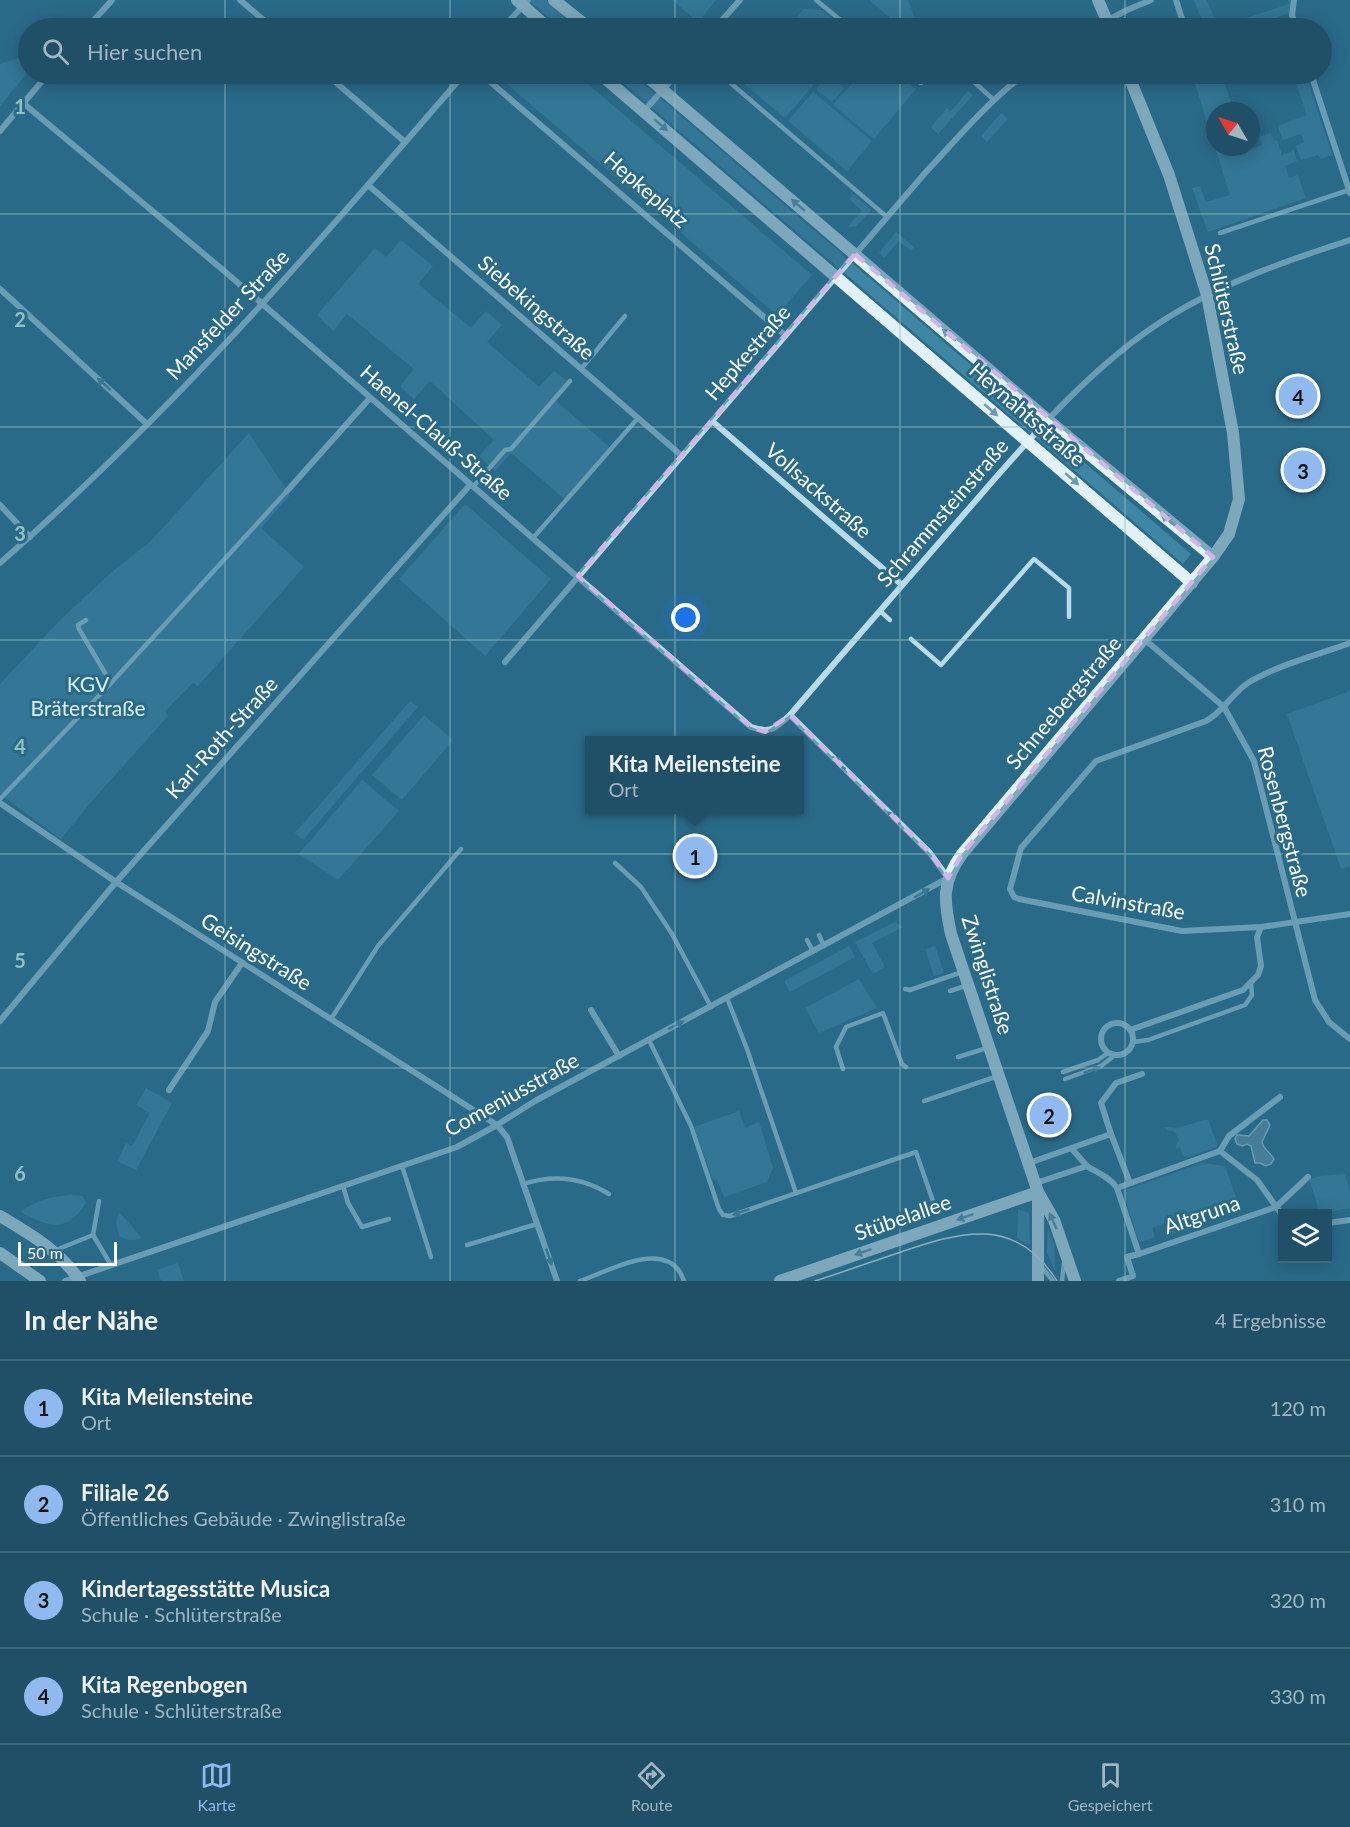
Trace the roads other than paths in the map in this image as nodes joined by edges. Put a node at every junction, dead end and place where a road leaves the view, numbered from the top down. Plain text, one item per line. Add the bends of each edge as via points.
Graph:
1 (112, 0) edge
2 (240, 0) edge
3 (554, 0) edge
4 (740, 0) edge
5 (816, 0) edge
6 (1098, 0) edge
7 (1151, 0) edge
8 (1176, 0) edge
9 (1294, 0) edge
10 (522, 2) edge
11 (96, 18) edge
12 (261, 18) edge
13 (510, 18) edge
14 (538, 18) edge
15 (576, 18) edge
16 (725, 18) edge
17 (838, 18) edge
18 (1106, 18) edge
19 (1119, 18) edge
20 (1182, 18) edge
21 (1293, 18) edge
22 (39, 84) edge
23 (338, 84) edge
24 (455, 84) edge
25 (493, 84) edge
26 (612, 84) edge
27 (657, 84) edge
28 (668, 84) edge
29 (732, 84) edge
30 (976, 84) edge
31 (1013, 84) edge
32 (1132, 84) edge
33 (1314, 84) edge
34 (663, 89) junction
35 (994, 100) junction
36 (23, 103) junction
37 (644, 111) junction
38 (0, 131) edge
39 (405, 142) junction
40 (368, 185) junction
41 (1350, 191) edge
42 (887, 217) junction
43 (1220, 233) dead end
44 (1350, 240) edge
45 (855, 254) junction
46 (836, 276) junction
47 (0, 289) edge
48 (1207, 295) junction
49 (262, 305) junction
50 (625, 316) dead end
51 (785, 335) junction
52 (581, 369) junction
53 (570, 381) dead end
54 (370, 398) junction
55 (638, 418) junction
56 (1048, 420) junction
57 (711, 421) junction
58 (147, 424) junction
59 (1028, 441) junction
60 (682, 456) junction
61 (472, 486) junction
62 (287, 490) joint
63 (0, 505) edge
64 (30, 537) junction
65 (532, 538) junction
66 (1213, 557) junction
67 (0, 563) edge
68 (578, 576) junction
69 (1192, 583) junction
70 (902, 585) junction
71 (880, 611) junction
72 (1069, 616) dead end
73 (86, 620) dead end
74 (890, 620) dead end
75 (911, 639) dead end
76 (1144, 639) junction
77 (1350, 643) edge
78 (505, 662) dead end
79 (111, 683) junction
80 (1224, 707) junction
81 (790, 715) junction
82 (751, 727) joint
83 (0, 801) edge
84 (460, 849) dead end
85 (615, 863) dead end
86 (948, 878) junction
87 (116, 882) junction
88 (1350, 914) edge
89 (1294, 923) junction
90 (1261, 927) junction
91 (819, 935) dead end
92 (807, 940) dead end
93 (824, 946) junction
94 (813, 952) junction
95 (242, 963) junction
96 (964, 972) junction
97 (1251, 983) junction
98 (968, 985) junction
99 (905, 989) dead end
100 (950, 991) dead end
101 (727, 998) junction
102 (711, 1007) junction
103 (591, 1010) dead end
104 (1, 1018) edge
105 (331, 1019) junction
106 (1130, 1030) junction
107 (1350, 1039) edge
108 (649, 1040) junction
109 (1133, 1042) junction
110 (990, 1047) junction
111 (1111, 1054) junction
112 (619, 1056) junction
113 (958, 1058) dead end
114 (906, 1067) dead end
115 (843, 1069) dead end
116 (1063, 1072) dead end
117 (1143, 1074) dead end
118 (999, 1075) junction
119 (1065, 1079) dead end
120 (169, 1090) dead end
121 (1280, 1097) dead end
122 (924, 1101) dead end
123 (497, 1125) junction
124 (1111, 1134) junction
125 (1072, 1149) junction
126 (1220, 1152) junction
127 (1029, 1163) junction
128 (402, 1166) junction
129 (1087, 1166) junction
130 (1308, 1177) dead end
131 (1130, 1183) junction
132 (523, 1184) junction
133 (343, 1186) junction
134 (1037, 1187) junction
135 (1117, 1188) junction
136 (796, 1193) junction
137 (609, 1194) dead end
138 (99, 1201) dead end
139 (935, 1207) dead end
140 (1276, 1207) junction
141 (1278, 1210) edge
142 (0, 1216) edge
143 (389, 1219) dead end
144 (1350, 1220) edge
145 (1332, 1222) edge
146 (537, 1224) junction
147 (93, 1235) junction
148 (467, 1245) dead end
149 (54, 1251) junction
150 (1065, 1252) junction
151 (0, 1253) edge
152 (1139, 1254) junction
153 (431, 1257) dead end
154 (1037, 1262) junction
155 (111, 1265) junction
156 (1134, 1278) edge
157 (79, 1279) edge
158 (40, 1281) edge
159 (65, 1281) edge
160 (557, 1281) edge
161 (580, 1281) edge
162 (684, 1281) edge
163 (780, 1281) edge
164 (1038, 1281) edge
165 (1053, 1281) edge
166 (1062, 1281) edge
167 (1075, 1281) edge
168 (1119, 1281) edge

1 - 11 street
2 - 12 street
3 - 15 street
4 - 16 street
5 - 17 lane
6 - 18 street
7 - 19 street
8 - 20 street
9 - 21 street
10 - 13 street
10 - 14 street
22 - 36 street
23 - 39 street
24 - 39 street, Mansfelder Straße
25 - 51 street, Hepkeplatz
26 - 37 street
27 - 34 street
28 - 34 street
29 - 42 lane
30 - 35 lane
31 - 35 street, Hepkestraße
32 - 48 street, Schlüterstraße via 1169,175
33 - 41 street
34 - 37 street
45 -> 34 street
35 - 42 street, Hepkestraße
36 - 38 street
36 - 49 street, Haenel-Clauß-Straße
37 -> 46 street
39 - 40 street, Mansfelder Straße
40 - 49 street, Mansfelder Straße
40 - 52 street, Siebekingstraße
41 - 43 lane
42 - 45 street, Hepkestraße
44 - 48 street, Schrammsteinstraße via 1274,265
45 - 46 street, Hepkestraße
56 -> 45 street, Heynahtsstraße
46 - 51 street, Hepkestraße
46 -> 59 street, Heynahtsstraße
58 -> 47 street
48 - 56 street, Schrammsteinstraße via 1143,335
48 - 66 street, Schlüterstraße via 1233,433 1239,499 1229,534
49 - 54 street, Haenel-Clauß-Straße
49 - 58 street, Mansfelder Straße
50 - 52 lane
51 - 57 street, Hepkestraße
52 - 55 street, Siebekingstraße
53 - 61 lane via 511,449 505,450
54 - 61 street, Haenel-Clauß-Straße
54 - 62 street
55 - 60 street, Siebekingstraße
55 - 65 lane
56 - 59 street, Schrammsteinstraße
66 -> 56 street, Heynahtsstraße
57 - 60 street, Hepkestraße
57 - 70 street, Vollsackstraße
58 - 64 street, Mansfelder Straße
59 -> 69 street, Heynahtsstraße
59 - 70 street, Schrammsteinstraße
60 - 68 street, Hepkestraße
61 - 65 street, Haenel-Clauß-Straße
61 - 87 street, Karl-Roth-Straße
62 - 79 lane
63 - 64 street
64 - 67 street, Mansfelder Straße
65 - 68 street, Haenel-Clauß-Straße
66 - 69 street, Schneebergstraße
68 - 78 street, Hepkestraße
68 - 82 street, Haenel-Clauß-Straße
69 - 76 street, Schneebergstraße
70 - 71 street, Schrammsteinstraße
71 - 74 lane
71 - 81 street, Schrammsteinstraße
72 - 75 lane via 1069,588 1034,559 941,665
73 - 79 lane via 78,625 79,629
76 - 80 street, Rosenbergstraße
76 - 86 street, Schneebergstraße via 962,854
77 - 80 street via 1248,682
79 - 83 lane
80 - 89 street, Rosenbergstraße via 1254,761
80 - 90 street, Calvinstraße via 1206,721 1096,761 1021,848 1010,889 1019,899 1169,930
81 - 82 street, Schrammsteinstraße via 765,732
86 -> 81 street via 930,853
83 - 87 street, Geisingstraße
84 - 105 lane via 378,946
85 - 102 lane via 641,887 672,934
93 -> 86 street, Comeniusstraße
86 - 96 street, Zwinglistraße via 944,893 946,911
87 - 95 street, Geisingstraße
87 - 104 street, Karl-Roth-Straße
88 - 89 street, Calvinstraße
89 - 90 street, Calvinstraße
89 - 107 street, Rosenbergstraße via 1315,1000 1329,1022
90 - 97 street via 1257,937 1261,966
91 - 93 lane
92 - 94 lane
93 - 94 street, Comeniusstraße
94 - 101 street, Comeniusstraße
95 - 105 street, Geisingstraße
95 - 120 street via 215,1002 208,1031
96 - 98 street, Zwinglistraße
96 - 99 lane
97 - 106 street via 1243,990
97 - 109 lane via 1252,995 1245,1005
98 - 100 lane
98 - 110 street, Zwinglistraße
101 - 102 street, Comeniusstraße
101 - 136 lane
108 -> 102 street, Comeniusstraße
103 - 112 street
105 - 123 street, Geisingstraße
106 - 109 street
106 - 111 street via 1121,1024 1106,1029 1101,1041
108 - 112 street, Comeniusstraße
136 -> 108 lane via 723,1215 691,1126
109 - 111 street via 1122,1054
110 - 113 lane
110 - 118 street, Zwinglistraße
111 - 116 lane
119 -> 111 lane via 1101,1066
112 - 123 street, Comeniusstraße
114 - 115 lane via 883,1013 846,1027 836,1047
117 - 124 street via 1116,1083 1101,1103
118 - 122 lane
118 - 127 street, Zwinglistraße
121 - 126 street via 1229,1137
123 - 128 street, Comeniusstraße via 457,1147
123 - 132 street via 507,1137
124 - 125 street
124 - 131 street
125 - 127 street
125 - 129 street
126 - 131 street
126 - 140 street, Altgruna via 1257,1180
127 - 134 street, Zwinglistraße
128 - 133 street, Comeniusstraße
128 - 153 lane
129 - 134 street
129 - 135 street via 1112,1180
130 - 140 street
131 - 135 street
132 - 137 lane via 554,1177 582,1180
132 - 146 street
133 - 143 lane via 362,1227
133 - 155 street, Comeniusstraße
150 -> 134 street, Zwinglistraße
134 - 154 street, Zwinglistraße
134 -> 163 street, Stübelallee
135 - 152 street
136 - 139 lane via 916,1152
138 - 147 lane
140 - 141 street, Altgruna
140 - 152 street, Altgruna
142 - 149 street
144 - 145 street
146 - 148 lane
146 -> 160 street
147 - 149 lane
147 - 155 lane
149 - 157 street
150 - 166 lane
150 - 167 street, Zwinglistraße
151 - 158 street
152 - 156 street via 1127,1257
154 - 164 street, Zwinglistraße
154 - 165 lane
155 - 157 street, Comeniusstraße
156 - 168 street
157 - 159 street, Comeniusstraße
161 - 162 lane via 645,1258 666,1260 681,1271

